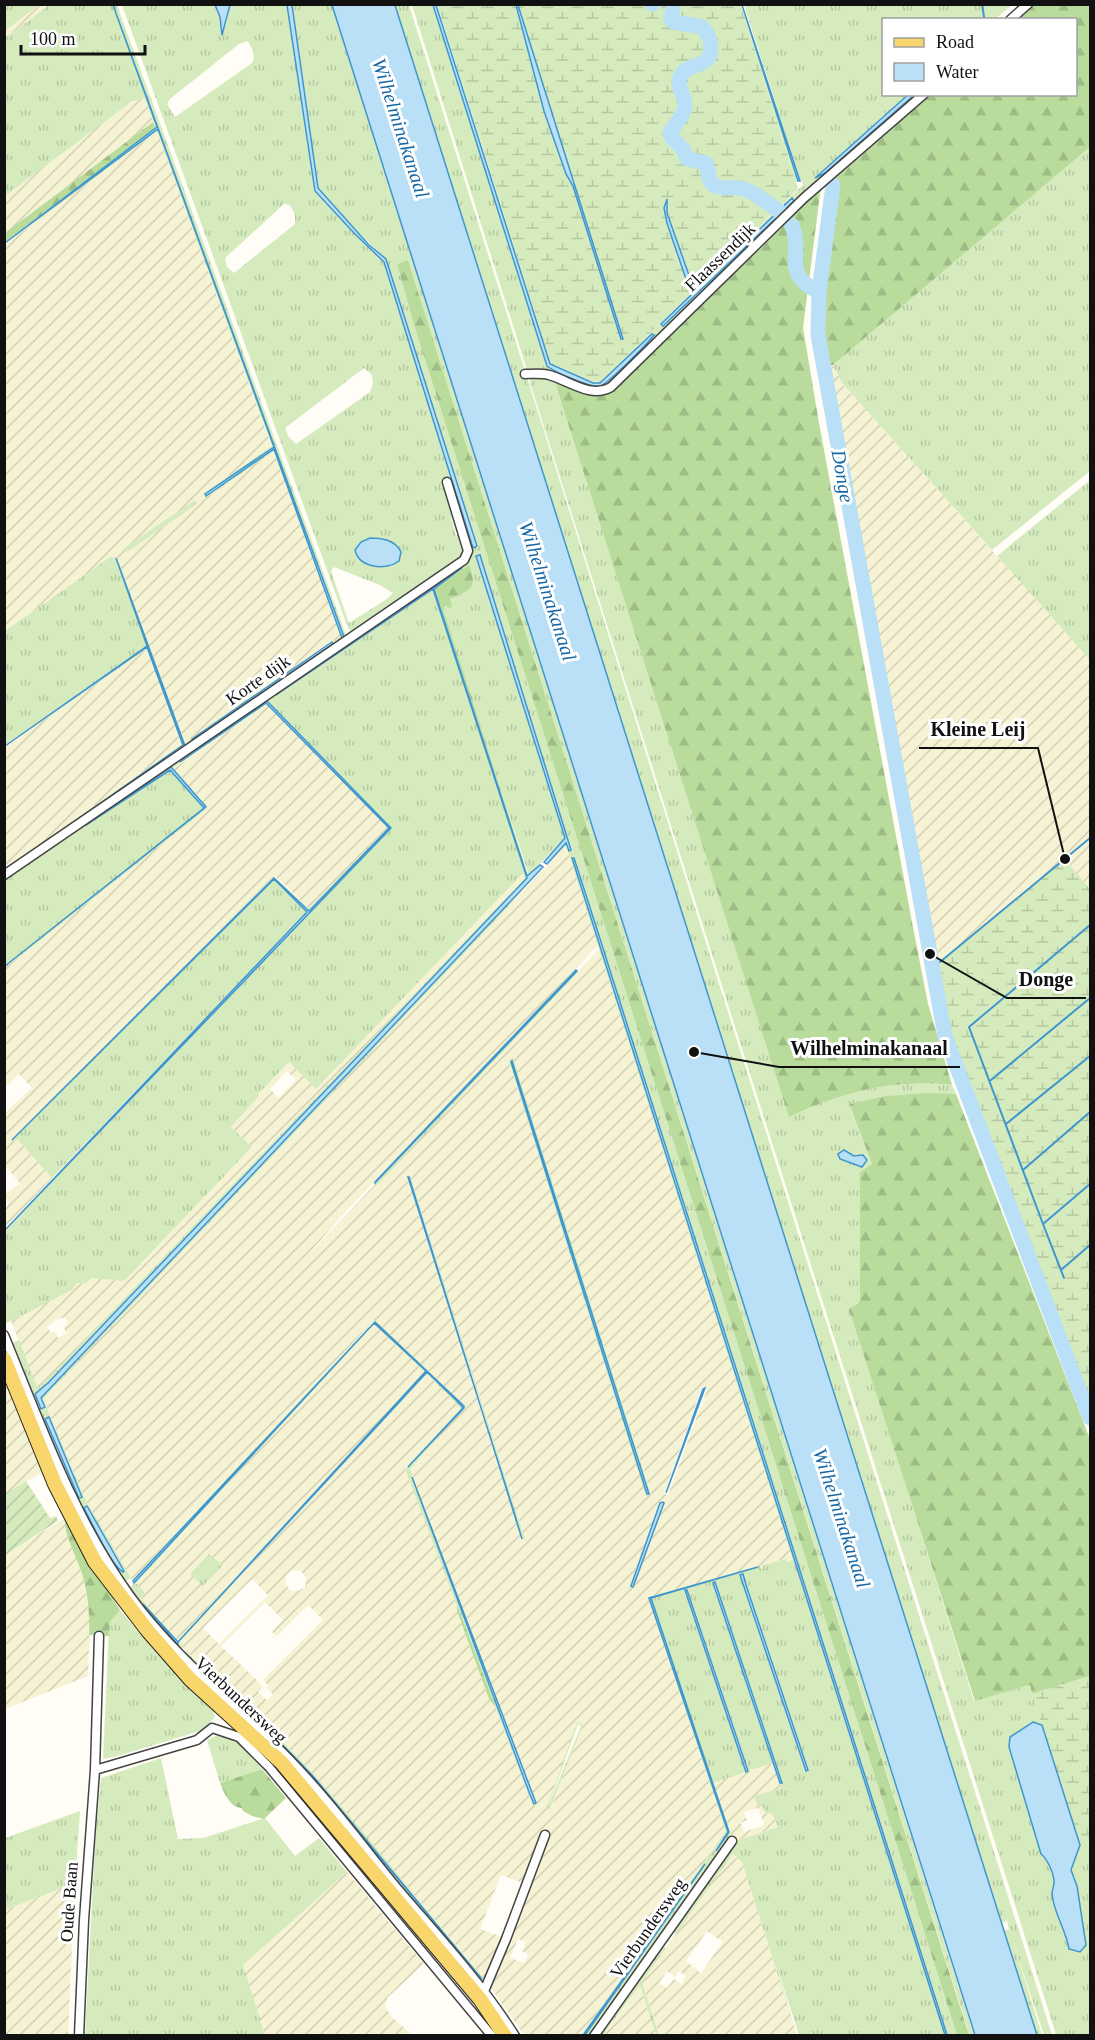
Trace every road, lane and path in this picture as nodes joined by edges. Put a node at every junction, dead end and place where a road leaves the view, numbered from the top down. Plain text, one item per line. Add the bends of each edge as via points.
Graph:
1 (1028, 4) edge
2 (1012, 18) edge
3 (922, 96) edge
4 (525, 374) dead end
5 (447, 482) dead end
6 (4, 875) edge
7 (4, 1335) edge
8 (4, 1359) edge
9 (99, 1636) dead end
10 (95, 1770) junction
11 (545, 1835) dead end
12 (732, 1841) dead end
13 (479, 2000) junction
14 (79, 2036) edge
15 (492, 2036) edge
16 (505, 2036) edge
17 (515, 2036) edge
18 (594, 2036) edge

1 - 2 street
3 - 4 street, Flaassendijk via 802,200 611,387 590,391 551,376
5 - 6 street, Korte dijk via 468,551 464,560
7 - 13 street, Vierbundersweg via 59,1471 99,1549 131,1597 178,1654 290,1760
8 - 13 main road, Vierbundersweg via 55,1484 95,1562 190,1679 281,1762
9 - 10 street, Oude Baan
10 - 13 street, Vierbundersweg via 197,1740 208,1730 239,1737
10 - 14 street, Oude Baan
11 - 13 street
12 - 18 street, Vierbundersweg
13 - 15 street, Vierbundersweg
13 - 16 main road, Vierbundersweg
13 - 17 street, Vierbundersweg

